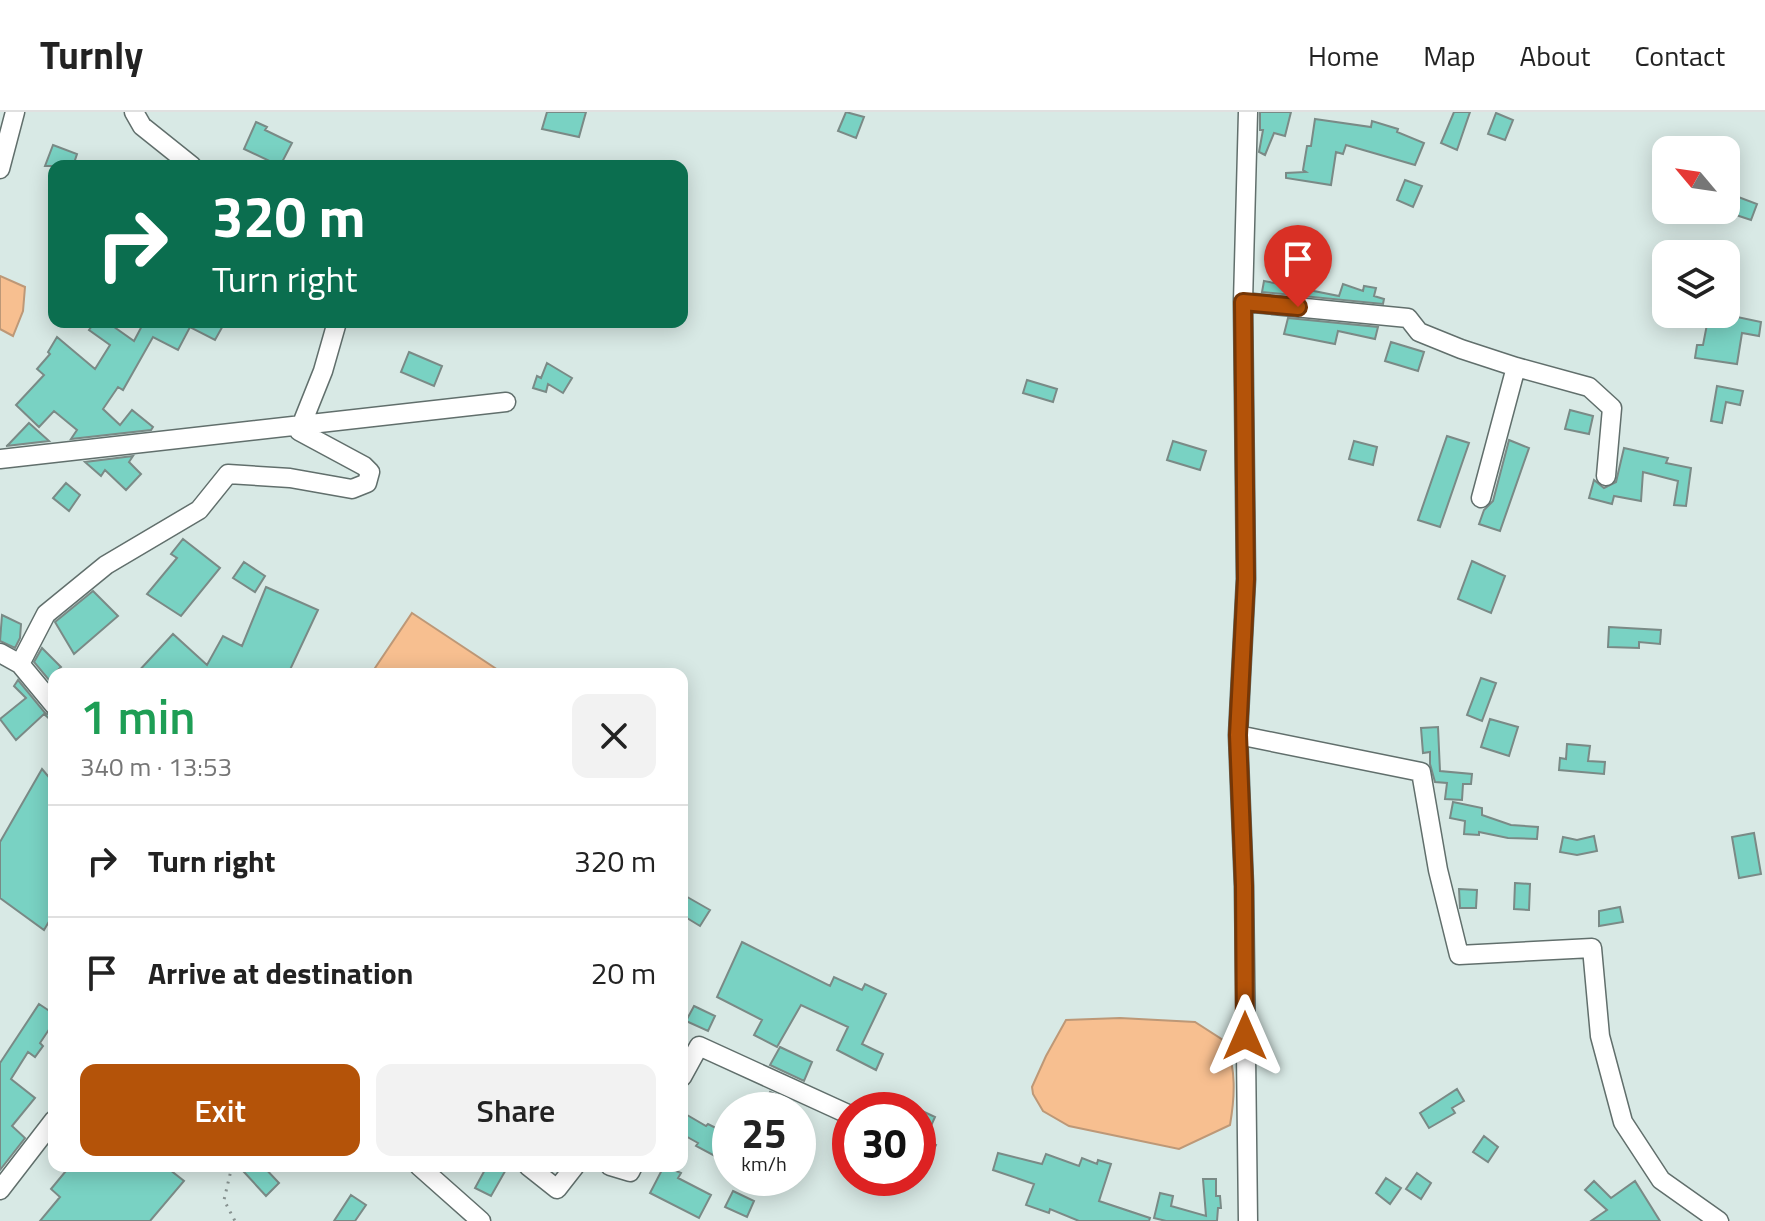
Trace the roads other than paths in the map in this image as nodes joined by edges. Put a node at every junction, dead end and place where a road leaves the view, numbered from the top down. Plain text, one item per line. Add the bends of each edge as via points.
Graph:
1 (15, 112) edge
2 (134, 112) edge
3 (1248, 112) edge
4 (184, 160) edge
5 (0, 169) edge
6 (1243, 302) junction
7 (335, 328) edge
8 (1516, 367) junction
9 (506, 402) dead end
10 (0, 459) edge
11 (1606, 476) dead end
12 (1481, 498) dead end
13 (0, 653) edge
14 (20, 664) junction
15 (48, 698) edge
16 (1238, 735) junction
17 (688, 1066) edge
18 (832, 1107) edge
19 (48, 1128) edge
20 (429, 1172) edge
21 (536, 1172) edge
22 (570, 1172) edge
23 (0, 1190) edge
24 (481, 1221) edge
25 (1248, 1221) edge
26 (1719, 1221) edge

1 - 5 street
2 - 4 street via 142,126
3 - 6 street
6 - 8 street via 1408,318 1419,332
6 - 16 street via 1246,579
7 - 14 street via 299,431 364,466 370,472 367,483 352,489 228,474 199,510 106,565 46,614
8 - 11 street via 1589,387 1612,408
8 - 12 street
9 - 10 street
13 - 14 street
14 - 15 street
16 - 25 street
16 - 26 street via 1421,772 1459,955 1592,948 1600,1036 1623,1122 1661,1180
17 - 18 street via 699,1046
19 - 23 street
20 - 24 street
21 - 22 street via 557,1189

